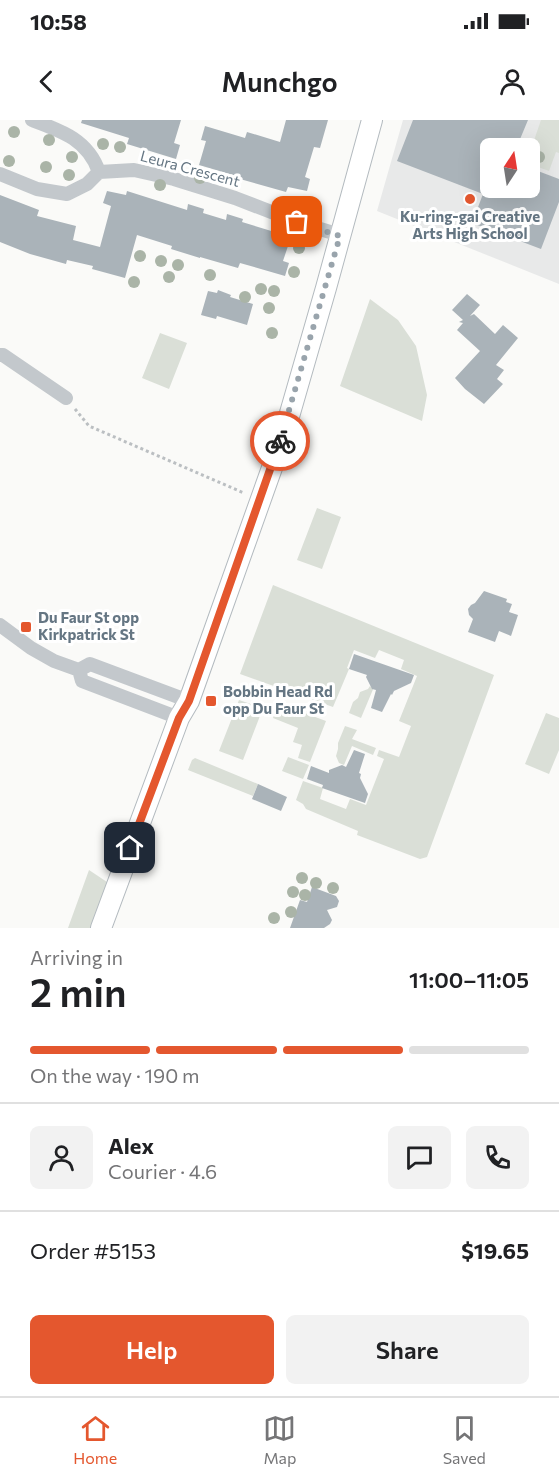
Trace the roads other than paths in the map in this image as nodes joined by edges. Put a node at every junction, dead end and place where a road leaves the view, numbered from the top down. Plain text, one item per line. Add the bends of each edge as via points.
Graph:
1 (32, 120) edge
2 (372, 120) edge
3 (99, 172) junction
4 (0, 174) edge
5 (340, 236) junction
6 (0, 355) edge
7 (66, 398) road end
8 (0, 625) edge
9 (79, 670) junction
10 (184, 709) junction
11 (101, 928) edge

1 - 3 street via 78,141 96,162
2 - 5 main road
3 - 4 street via 87,184 67,194 38,189
3 - 5 street, Leura Crescent via 135,170 174,179
5 - 10 main road via 290,413
6 - 7 street
8 - 9 street via 31,648
9 - 10 street via 90,664
9 - 10 street via 82,681
10 - 11 main road

